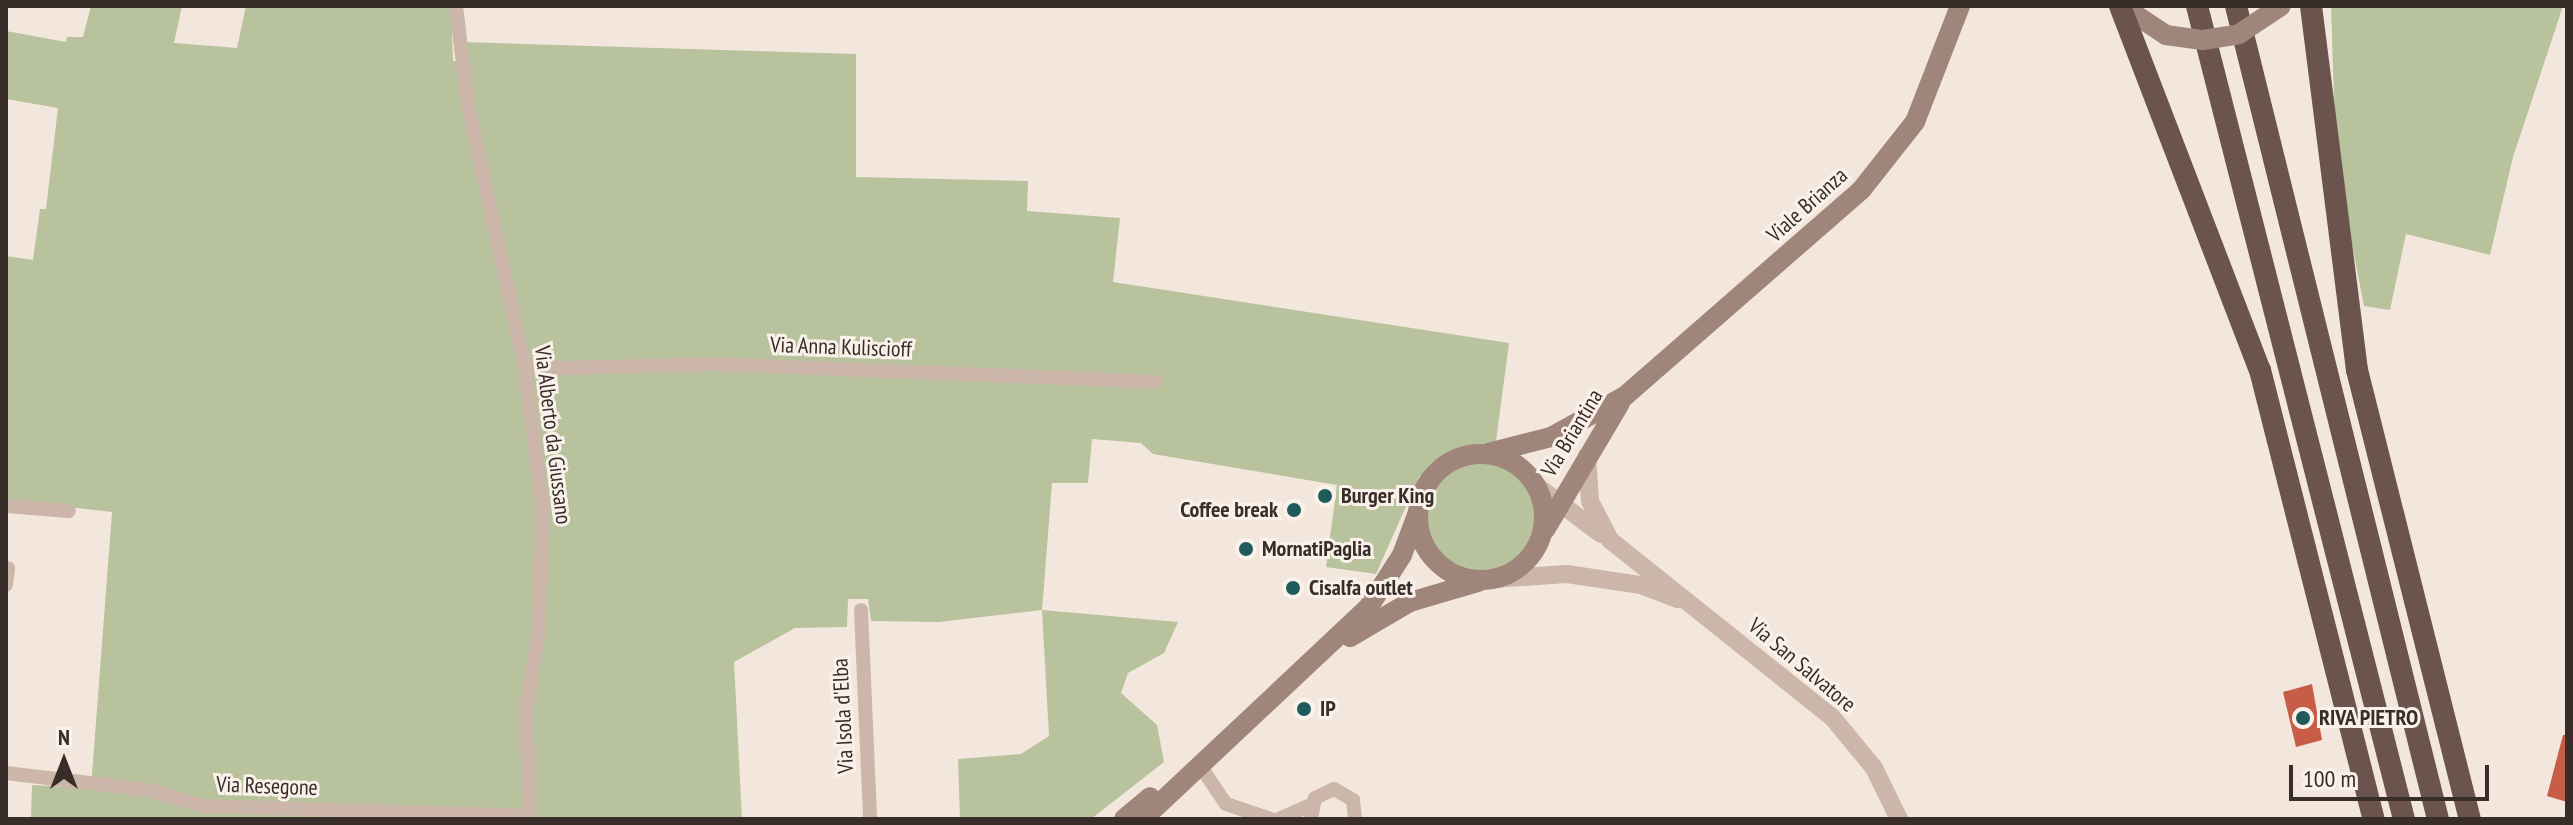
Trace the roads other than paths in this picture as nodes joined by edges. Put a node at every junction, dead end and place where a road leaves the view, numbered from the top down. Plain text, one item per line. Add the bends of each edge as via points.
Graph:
1 (456, 6) edge
2 (1960, 6) edge
3 (2121, 6) edge
4 (2197, 6) edge
5 (2236, 6) edge
6 (2281, 6) edge
7 (2311, 6) edge
8 (525, 369) junction
9 (1156, 382) dead end
10 (1625, 396) junction
11 (1588, 451) junction
12 (1488, 453) junction
13 (1537, 486) junction
14 (1560, 502) junction
15 (6, 506) edge
16 (69, 511) dead end
17 (1418, 512) junction
18 (1542, 538) junction
19 (1610, 540) junction
20 (8, 568) edge
21 (1491, 579) junction
22 (6, 585) edge
23 (1685, 602) junction
24 (861, 610) dead end
25 (1327, 652) junction
26 (1199, 764) junction
27 (6, 773) edge
28 (1312, 812) edge
29 (530, 818) edge
30 (870, 819) edge
31 (1124, 819) edge
32 (1143, 819) edge
33 (1271, 819) edge
34 (1279, 819) edge
35 (1355, 819) edge
36 (1899, 819) edge
37 (2374, 819) edge
38 (2404, 819) edge
39 (2438, 819) edge
40 (2470, 819) edge

1 - 8 street, Via Alberto da Giussano via 462,62
2 - 10 main road, Viale Brianza via 1926,101 1888,160
3 - 6 main road, bridge via 2166,35 2203,40 2239,34
3 - 37 highway via 2260,370
4 - 38 highway
5 - 39 highway
7 - 40 highway via 2357,370
8 - 9 street, Via Anna Kuliscioff via 715,364
8 - 29 street, Via Alberto da Giussano via 543,509 540,623 526,710
10 - 11 main road, Via Briantina
10 - 12 main road, Via Briantina via 1551,437
11 - 14 main road, Via Briantina
11 - 19 street, Via San Salvatore via 1590,501
12 - 13 main road via 1517,464
12 - 17 main road via 1456,458 1438,470
13 - 14 street, Via San Salvatore
13 - 18 main road via 1545,516
14 - 18 main road, Via Briantina
14 - 19 street, Via San Salvatore
15 - 16 street
17 - 21 main road via 1420,534 1441,566 1461,577
17 - 25 main road via 1387,581
18 - 21 main road via 1530,557
19 - 23 street, Via San Salvatore
20 - 22 street
21 - 23 street, Via San Salvatore via 1541,574 1609,578
21 - 25 main road via 1410,602
23 - 36 street, Via San Salvatore via 1832,717 1874,768
24 - 30 street, Via Isola d'Elba
25 - 26 main road
26 - 31 main road via 1183,769
26 - 32 main road
26 - 33 street via 1226,804
27 - 29 street, Via Resegone via 148,790 202,806
28 - 34 street
28 - 35 street via 1321,793 1342,791 1353,800

